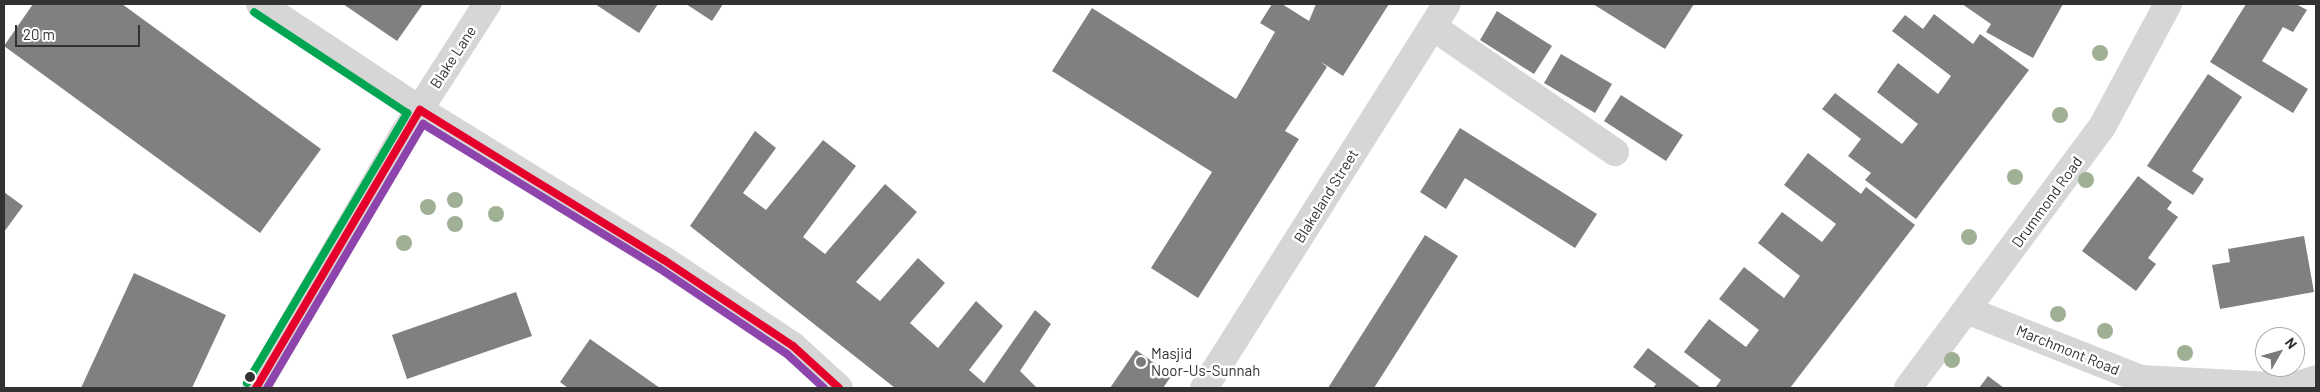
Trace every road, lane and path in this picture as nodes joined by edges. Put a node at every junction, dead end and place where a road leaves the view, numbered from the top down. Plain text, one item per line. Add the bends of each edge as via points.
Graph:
1 (260, 4) edge
2 (488, 4) edge
3 (1447, 4) edge
4 (2168, 4) edge
5 (1433, 27) junction
6 (420, 110) junction
7 (1615, 152) dead end
8 (1970, 311) junction
9 (2316, 379) edge
10 (256, 388) edge
11 (838, 388) edge
12 (1204, 388) edge
13 (1908, 388) edge

1 - 6 street
2 - 6 street, Blake Lane
3 - 5 street, Blakeland Street
4 - 8 street, Drummond Road via 2102,127
5 - 7 street
5 - 12 street, Blakeland Street
6 - 10 street, Blake Lane
6 - 11 street via 664,260 793,346
8 - 9 street, Marchmont Road via 2141,380 2292,387
8 - 13 street, Drummond Road

